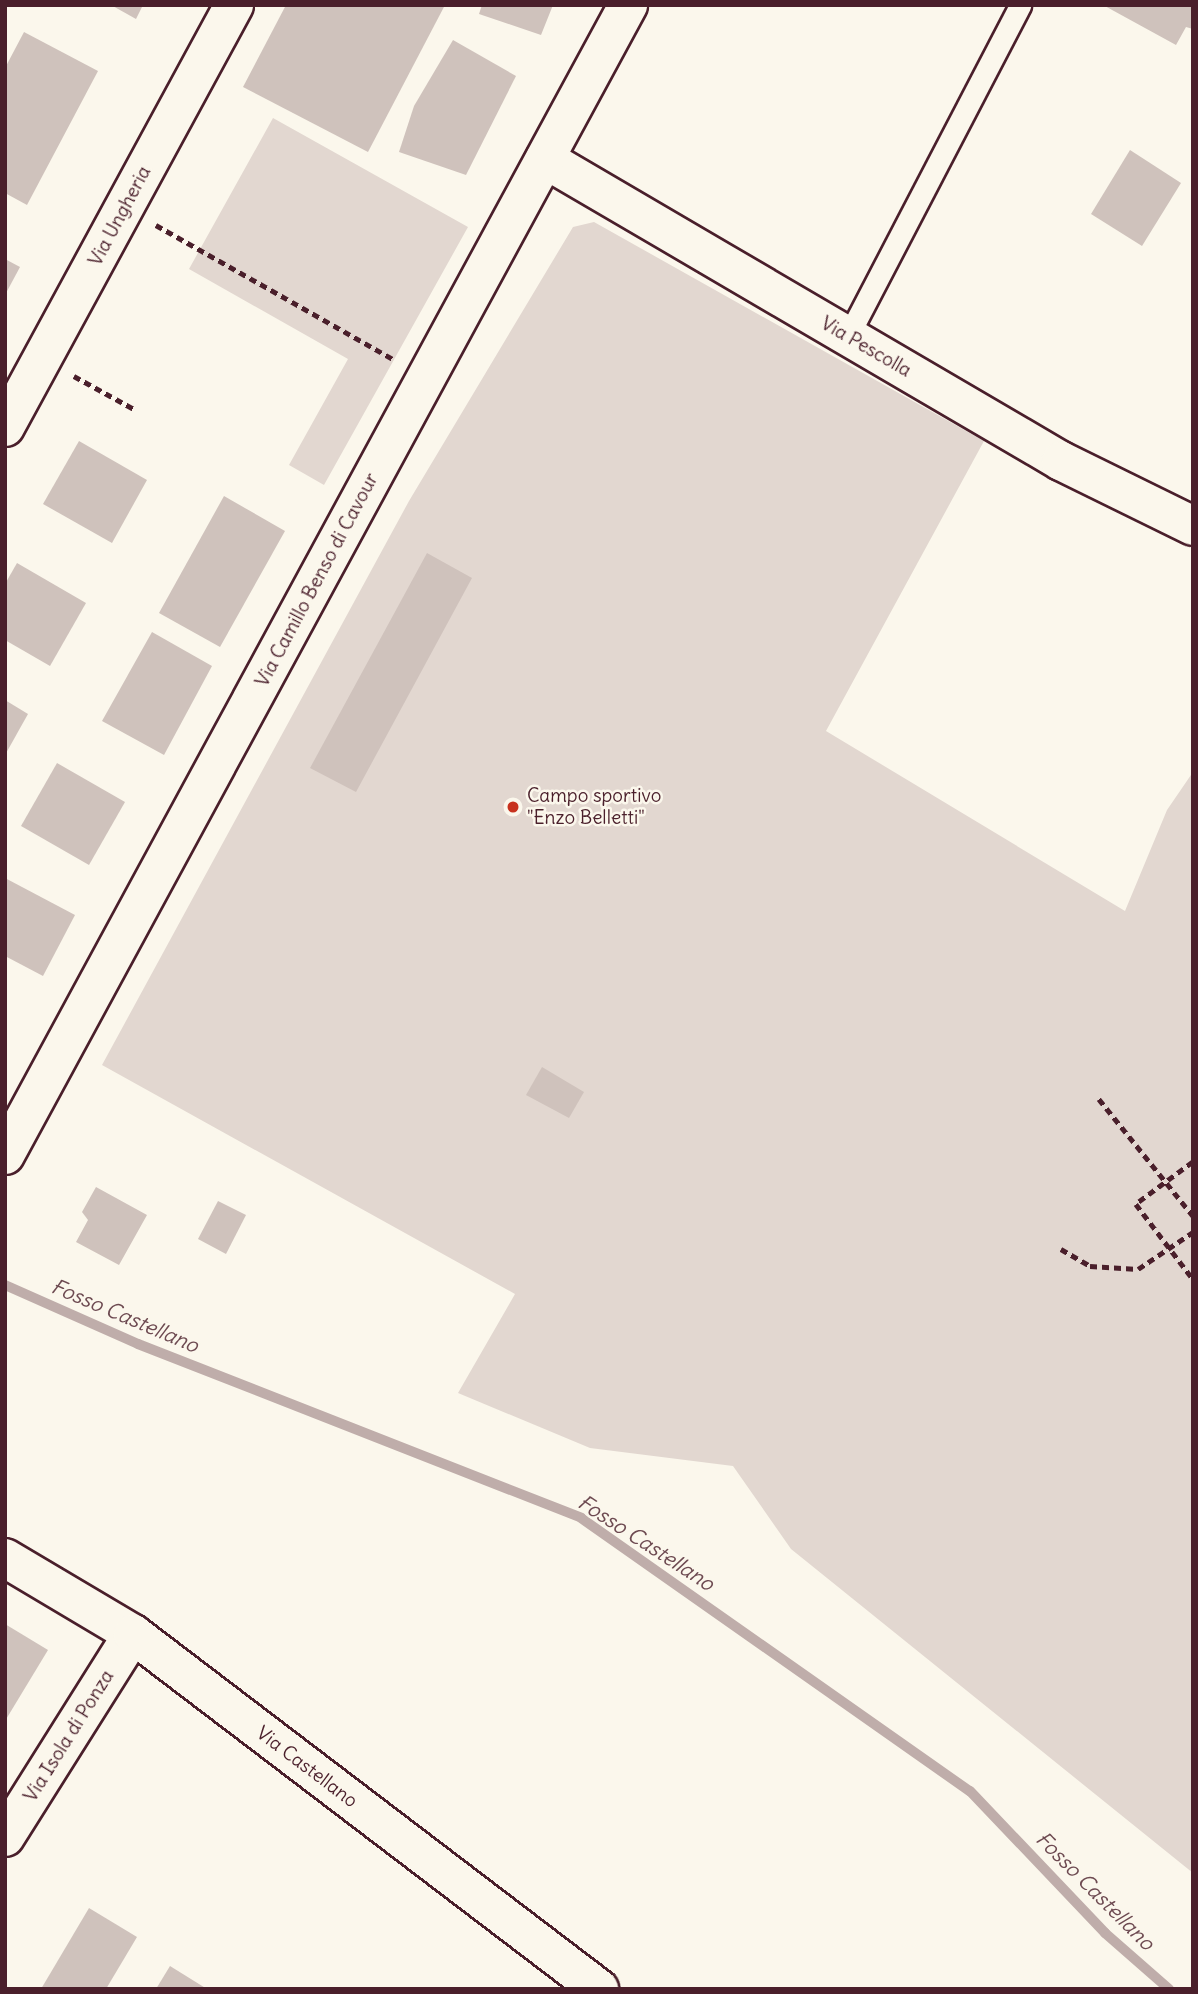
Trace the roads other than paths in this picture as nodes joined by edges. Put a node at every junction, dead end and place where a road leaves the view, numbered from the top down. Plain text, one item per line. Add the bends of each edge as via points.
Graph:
1 (234, 5) edge
2 (628, 5) edge
3 (1020, 5) edge
4 (545, 159) junction
5 (848, 337) junction
6 (10, 408) edge
7 (1193, 526) edge
8 (5, 1155) edge
9 (5, 1558) edge
10 (133, 1634) junction
11 (5, 1838) edge
12 (590, 1986) edge

1 - 6 street, Via Ungheria via 43,359
2 - 4 street, Via Camillo Benso di Cavour
3 - 5 lane
4 - 5 street, Via Pescolla
4 - 8 street, Via Camillo Benso di Cavour
5 - 7 street, Via Pescolla via 1061,461
9 - 10 street, Via Castellano
10 - 11 street, Via Isola di Ponza
10 - 12 street, Via Castellano

